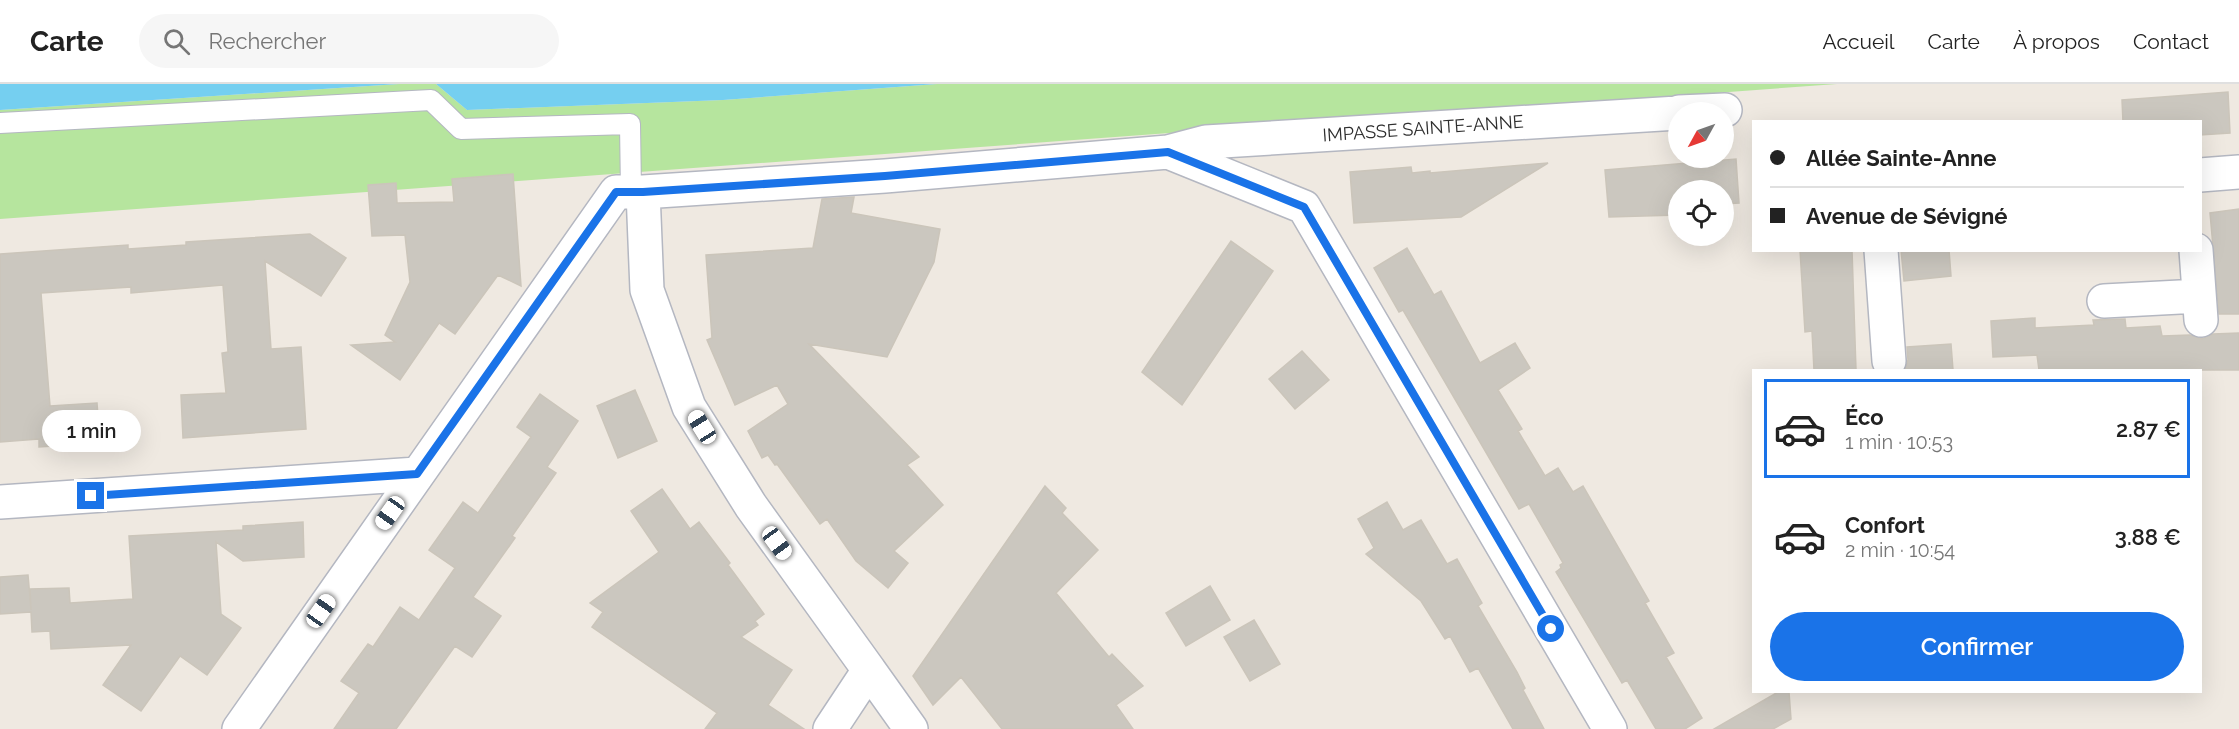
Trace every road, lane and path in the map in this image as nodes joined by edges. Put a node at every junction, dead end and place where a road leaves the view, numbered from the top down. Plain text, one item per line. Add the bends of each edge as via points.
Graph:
1 (1668, 113) edge
2 (0, 123) edge
3 (1168, 152) junction
4 (2239, 172) edge
5 (2202, 175) edge
6 (630, 192) junction
7 (1881, 252) edge
8 (2196, 252) edge
9 (2104, 301) dead end
10 (1889, 361) dead end
11 (417, 474) junction
12 (0, 502) edge
13 (869, 670) junction
14 (239, 729) edge
15 (830, 729) edge
16 (911, 729) edge
17 (1610, 729) edge

1 - 3 street, IMPASSE SAINTE-ANNE via 1206,142
2 - 6 lane via 431,99 461,129 630,124
3 - 6 street, IMPASSE SAINTE-ANNE
3 - 17 street via 1304,207
4 - 5 street
6 - 11 street
6 - 13 street via 647,290 689,407 751,506
7 - 10 street
8 - 9 street via 2200,308
11 - 12 street
11 - 14 street
13 - 15 street
13 - 16 street

